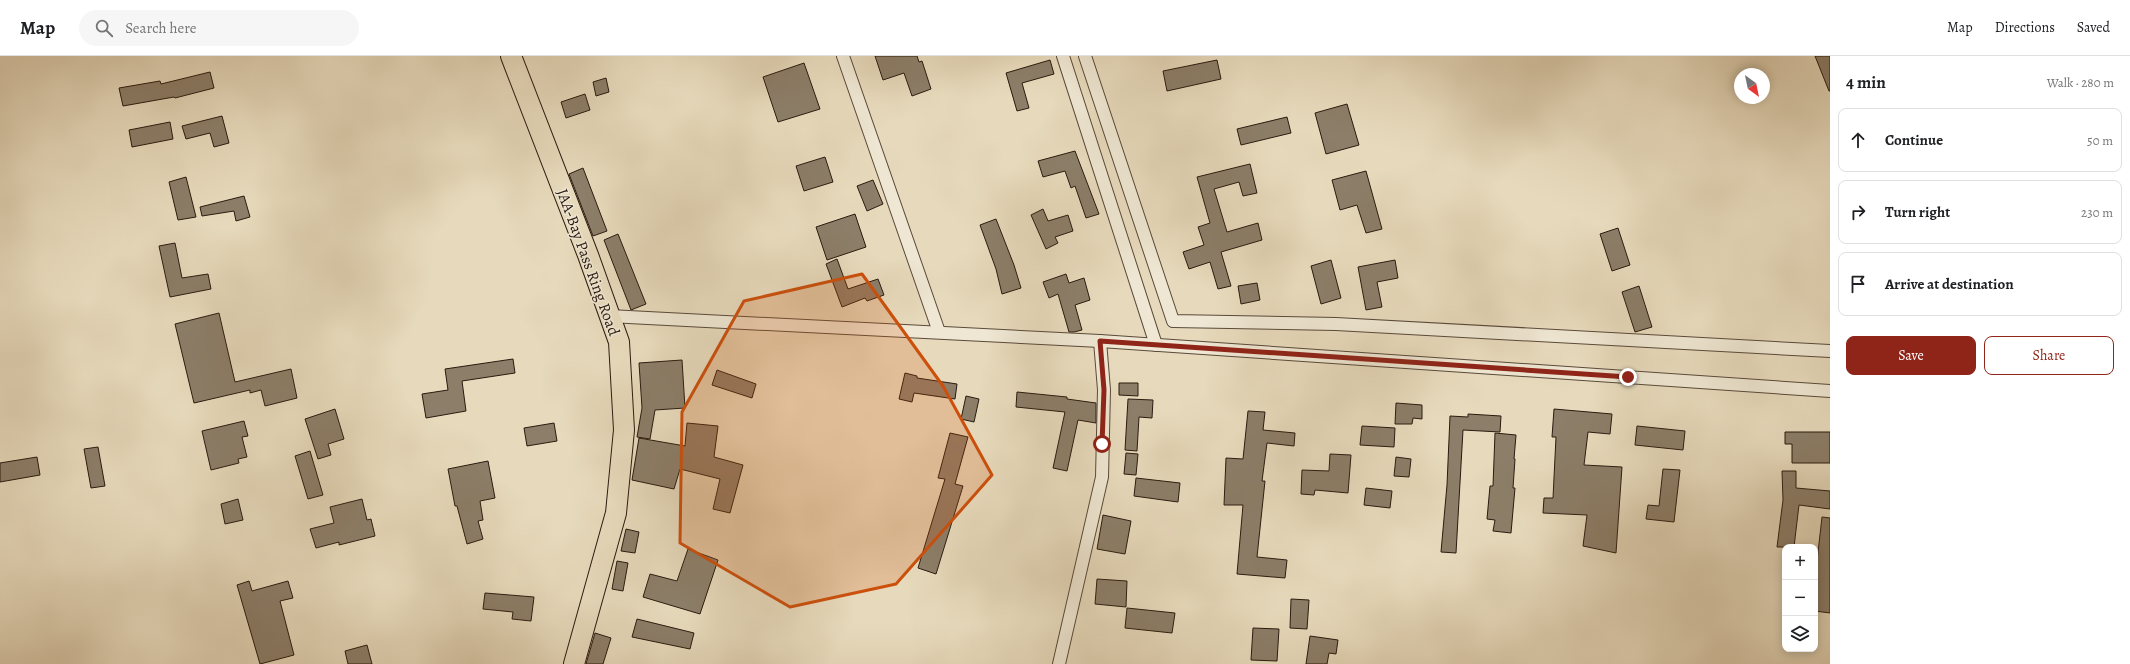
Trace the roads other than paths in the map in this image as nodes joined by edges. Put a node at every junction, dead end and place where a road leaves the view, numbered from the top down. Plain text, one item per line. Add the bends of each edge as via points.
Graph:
1 (511, 56) edge
2 (843, 56) edge
3 (1063, 56) edge
4 (1085, 56) edge
5 (609, 316) junction
6 (939, 332) junction
7 (1100, 341) junction
8 (1156, 345) junction
9 (1830, 351) edge
10 (1830, 391) edge
11 (574, 664) edge
12 (1059, 664) edge

1 - 5 highway, JAA-Bay Pass Ring Road
2 - 6 street
3 - 8 street
4 - 9 street via 1173,321 1336,324
5 - 6 street
5 - 11 highway, JAA-Bay Pass Ring Road via 619,342 624,430 616,513
6 - 7 street
7 - 8 street
7 - 12 street via 1104,390 1102,476
8 - 10 street

